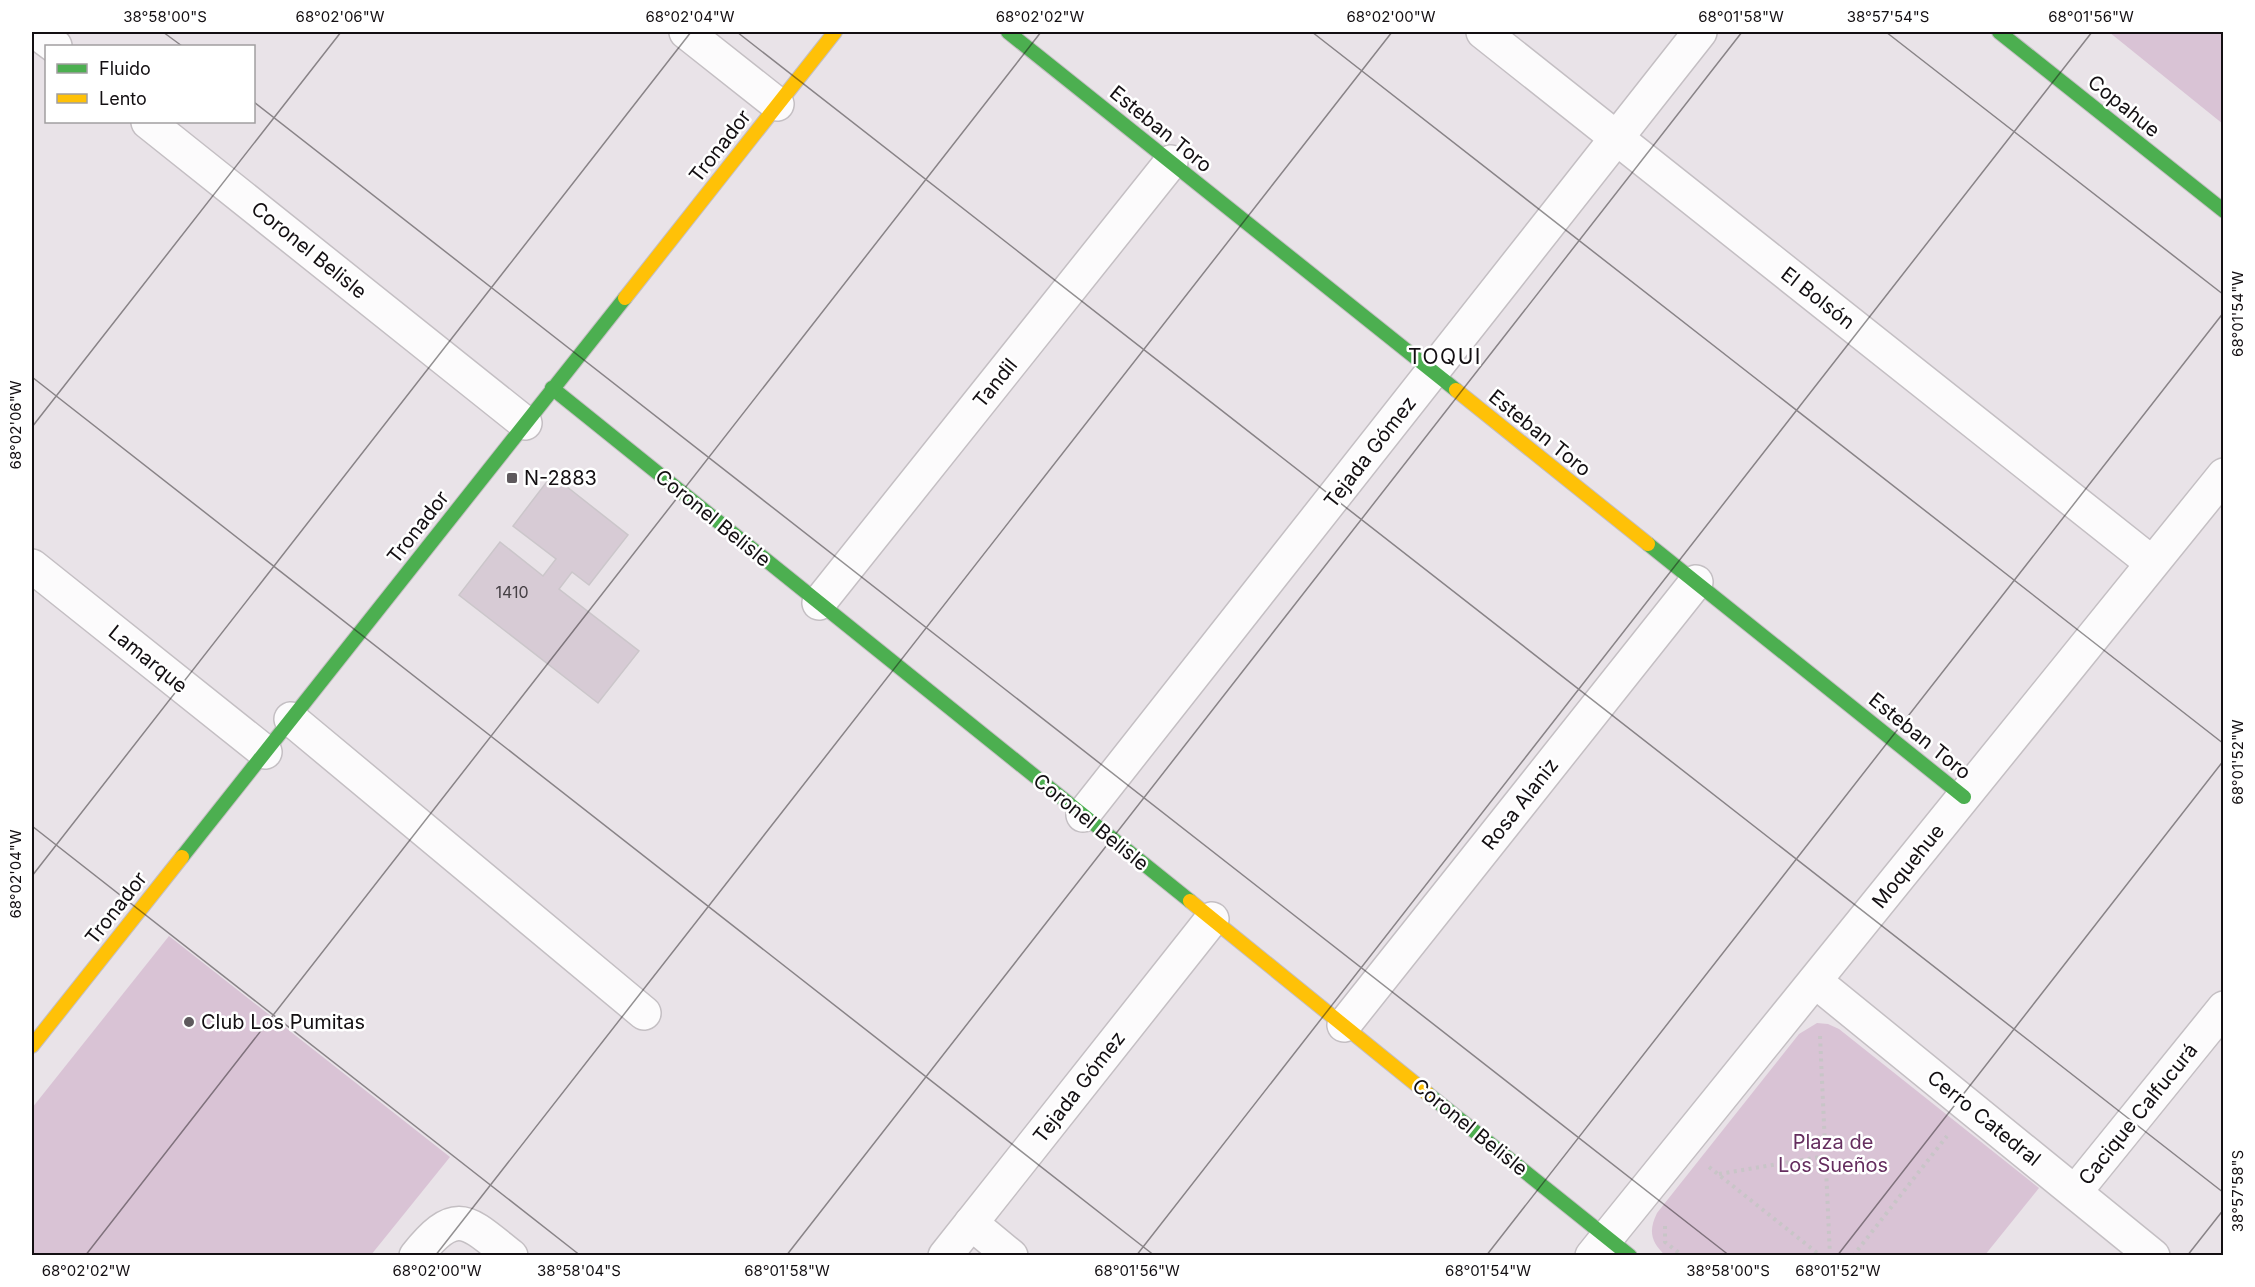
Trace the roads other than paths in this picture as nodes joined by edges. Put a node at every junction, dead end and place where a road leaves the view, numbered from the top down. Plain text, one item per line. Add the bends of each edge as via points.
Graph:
1 (36, 32) edge
2 (686, 32) edge
3 (835, 32) edge
4 (1008, 32) edge
5 (1484, 32) edge
6 (1701, 32) edge
7 (2000, 32) edge
8 (54, 45) edge
9 (777, 104) junction
10 (149, 123) edge
11 (1617, 138) junction
12 (1171, 162) junction
13 (2223, 211) edge
14 (1433, 371) junction
15 (552, 388) junction
16 (525, 423) junction
17 (2223, 475) edge
18 (2152, 563) junction
19 (32, 566) edge
20 (1696, 582) junction
21 (819, 603) junction
22 (291, 719) junction
23 (265, 752) junction
24 (1964, 797) junction
25 (1083, 815) junction
26 (1212, 919) junction
27 (1815, 981) junction
28 (2223, 1008) edge
29 (644, 1013) dead end
30 (1344, 1025) junction
31 (32, 1046) edge
32 (2075, 1192) junction
33 (971, 1223) junction
34 (1610, 1249) edge
35 (416, 1256) edge
36 (512, 1256) edge
37 (945, 1256) edge
38 (1011, 1256) edge
39 (2153, 1256) edge

1 - 8 street
2 - 9 street
3 - 9 street, Tronador
4 - 12 street, Esteban Toro
5 - 11 street, El Bolsón
6 - 11 street, Tejada Gómez
7 - 13 street, Copahue
9 - 15 street, Tronador
10 - 16 street, Coronel Belisle
11 - 14 street, Tejada Gómez
11 - 18 street, El Bolsón
12 - 14 street, Esteban Toro
12 - 21 street, Tandil
14 - 20 street, Esteban Toro
14 - 25 street, Tejada Gómez
15 - 16 street, Tronador
15 - 21 street, Coronel Belisle
16 - 22 street, Tronador
17 - 18 street, Moquehue
18 - 24 street, Moquehue
19 - 23 street, Lamarque
20 - 24 street, Esteban Toro
20 - 30 street, Rosa Alaniz
21 - 25 street, Coronel Belisle
22 - 23 street, Tronador
22 - 29 street
23 - 31 street, Tronador
24 - 27 street, Moquehue
25 - 26 street, Coronel Belisle
26 - 30 street, Coronel Belisle
26 - 33 street, Tejada Gómez
27 - 32 street, Cerro Catedral
27 - 34 street, Moquehue
28 - 32 street, Cacique Calfucurá
30 - 34 street, Coronel Belisle
32 - 39 street, Cerro Catedral
33 - 37 street, Tejada Gómez
33 - 38 street
35 - 36 street via 441,1228 454,1222 468,1224

